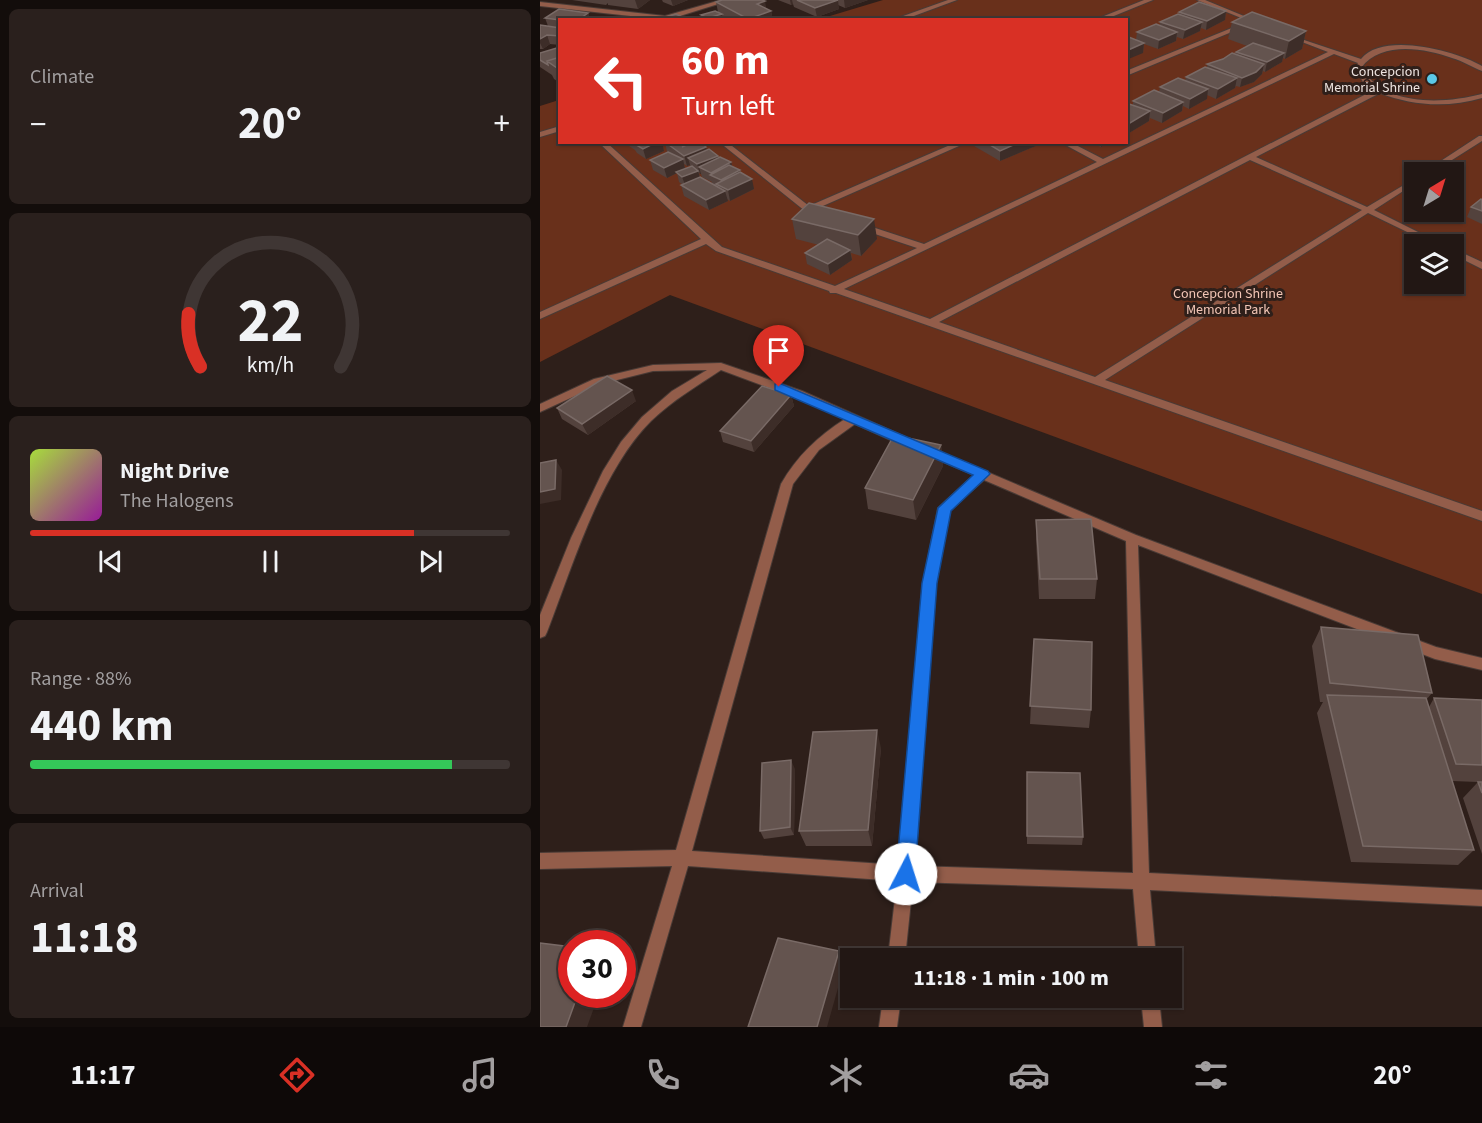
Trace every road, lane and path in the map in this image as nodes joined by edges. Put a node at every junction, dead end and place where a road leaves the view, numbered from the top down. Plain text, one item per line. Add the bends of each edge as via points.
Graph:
1 (728, 0) edge
2 (954, 0) edge
3 (1150, 0) edge
4 (1200, 0) edge
5 (540, 4) edge
6 (654, 18) edge
7 (665, 18) edge
8 (902, 18) edge
9 (1102, 18) edge
10 (1254, 21) junction
11 (1263, 25) edge
12 (1283, 33) edge
13 (1333, 52) junction
14 (1482, 59) edge
15 (1468, 60) junction
16 (1360, 61) junction
17 (1482, 69) edge
18 (1128, 73) edge
19 (1380, 90) junction
20 (1482, 96) edge
21 (1471, 101) junction
22 (1482, 106) edge
23 (558, 129) edge
24 (540, 135) edge
25 (1482, 138) edge
26 (603, 144) edge
27 (725, 144) edge
28 (960, 144) edge
29 (1067, 144) edge
30 (1249, 157) junction
31 (1103, 162) junction
32 (1444, 162) edge
33 (1404, 187) edge
34 (808, 209) junction
35 (1368, 210) junction
36 (829, 216) edge
37 (850, 223) edge
38 (1417, 234) edge
39 (707, 240) junction
40 (924, 247) junction
41 (1464, 257) edge
42 (1482, 266) edge
43 (833, 291) junction
44 (540, 316) edge
45 (930, 323) junction
46 (721, 366) junction
47 (1098, 380) junction
48 (540, 408) edge
49 (853, 420) junction
50 (983, 474) junction
51 (1482, 516) edge
52 (1132, 538) junction
53 (540, 632) edge
54 (1482, 664) edge
55 (682, 858) junction
56 (540, 861) edge
57 (906, 874) junction
58 (1142, 881) junction
59 (1482, 898) edge
60 (897, 948) edge
61 (1146, 948) edge
62 (891, 1008) edge
63 (1151, 1008) edge
64 (632, 1027) edge
65 (888, 1027) edge
66 (1153, 1027) edge

1 - 7 street
2 - 8 street
3 - 9 street
4 - 10 street
5 - 6 street
10 - 11 street
10 - 18 street
12 - 13 street
13 - 16 street
13 - 31 street
14 - 15 street
15 - 16 street via 1405,48 1369,54
15 - 17 street
16 - 19 street via 1360,75
19 - 21 street via 1415,101
19 - 30 street
20 - 21 street
21 - 22 street
23 - 24 street
25 - 32 street
26 - 39 street
27 - 34 street
28 - 34 street
29 - 31 street
30 - 35 street
30 - 45 street
31 - 40 street
33 - 35 street
34 - 36 street
35 - 38 street
35 - 47 street
37 - 40 street
39 - 43 street via 719,249
39 - 44 street
40 - 43 street
41 - 42 street
43 - 45 street
45 - 47 street
46 - 48 street via 653,368 598,381
46 - 49 street via 798,394
46 - 53 street via 668,399 630,437 603,479
47 - 51 street
49 - 50 street
49 - 55 street via 825,435 801,459 787,484
50 - 52 street
50 - 57 street via 944,508 929,583
52 - 54 street via 1435,653
52 - 58 street
55 - 56 street
55 - 57 street
55 - 64 street
57 - 58 street
57 - 60 street
58 - 59 street
58 - 61 street
62 - 65 street
63 - 66 street

